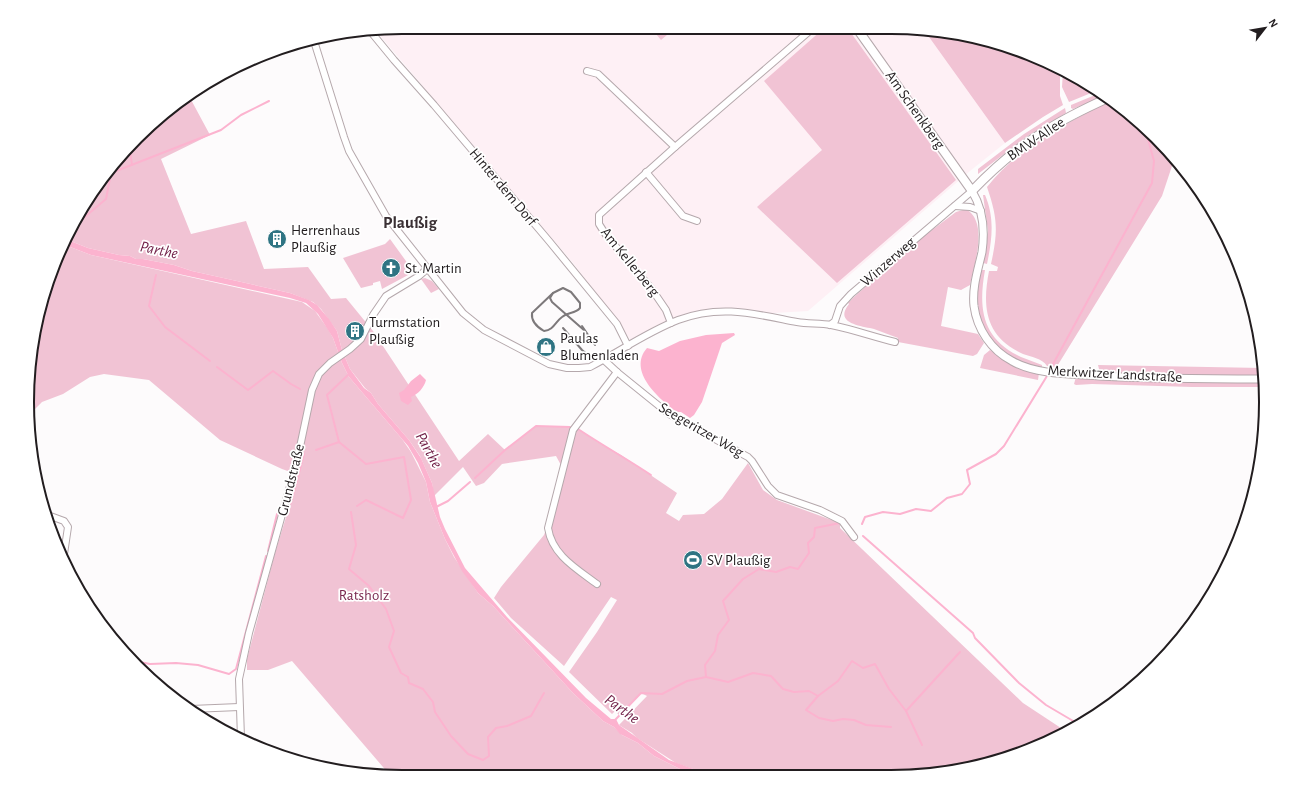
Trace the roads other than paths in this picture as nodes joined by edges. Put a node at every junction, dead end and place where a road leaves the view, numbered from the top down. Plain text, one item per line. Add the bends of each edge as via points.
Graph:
1 (806, 34) edge
2 (861, 34) edge
3 (374, 35) edge
4 (315, 45) edge
5 (587, 71) dead end
6 (1102, 101) edge
7 (675, 147) junction
8 (646, 172) junction
9 (972, 191) junction
10 (955, 206) junction
11 (981, 211) junction
12 (697, 221) dead end
13 (427, 269) junction
14 (671, 323) junction
15 (830, 325) junction
16 (895, 342) dead end
17 (628, 346) junction
18 (604, 360) junction
19 (617, 372) junction
20 (1258, 379) edge
21 (53, 517) edge
22 (854, 537) dead end
23 (65, 549) edge
24 (597, 584) dead end
25 (239, 707) junction
26 (199, 709) edge
27 (241, 733) edge

1 - 7 street, Am Kellerberg
2 - 9 main road, Am Schenkberg
3 - 17 street, Hinter dem Dorf via 617,324
4 - 13 street via 350,151 386,216
5 - 7 street via 598,74
6 - 9 main road, BMW-Allee via 1072,115 1018,149
7 - 8 street, Am Kellerberg
8 - 12 street via 683,216
8 - 14 street, Am Kellerberg via 599,215 599,224 651,288 666,310
9 - 10 street, Winzerweg
9 - 11 street, Merkwitzer Landstraße
10 - 11 street
10 - 15 street, Winzerweg via 851,294 840,306 835,321
11 - 20 street, Merkwitzer Landstraße via 983,243 974,294 975,312 980,328 991,344 1013,362 1050,372 1122,377
13 - 18 street via 472,322 542,361 556,366 579,368 590,367
13 - 25 street, Grundstraße via 386,296 361,339 319,374 312,390 297,461 247,641 239,679
14 - 15 street via 717,311 732,311
14 - 17 street
15 - 16 street
17 - 18 street
18 - 19 street, Seegeritzer Weg
19 - 22 street, Seegeritzer Weg via 669,414 748,457 777,495 820,510 842,521
19 - 24 street via 573,430 548,528 549,538 562,556
21 - 23 street via 64,521 68,528
25 - 26 street
25 - 27 street, Grundstraße

